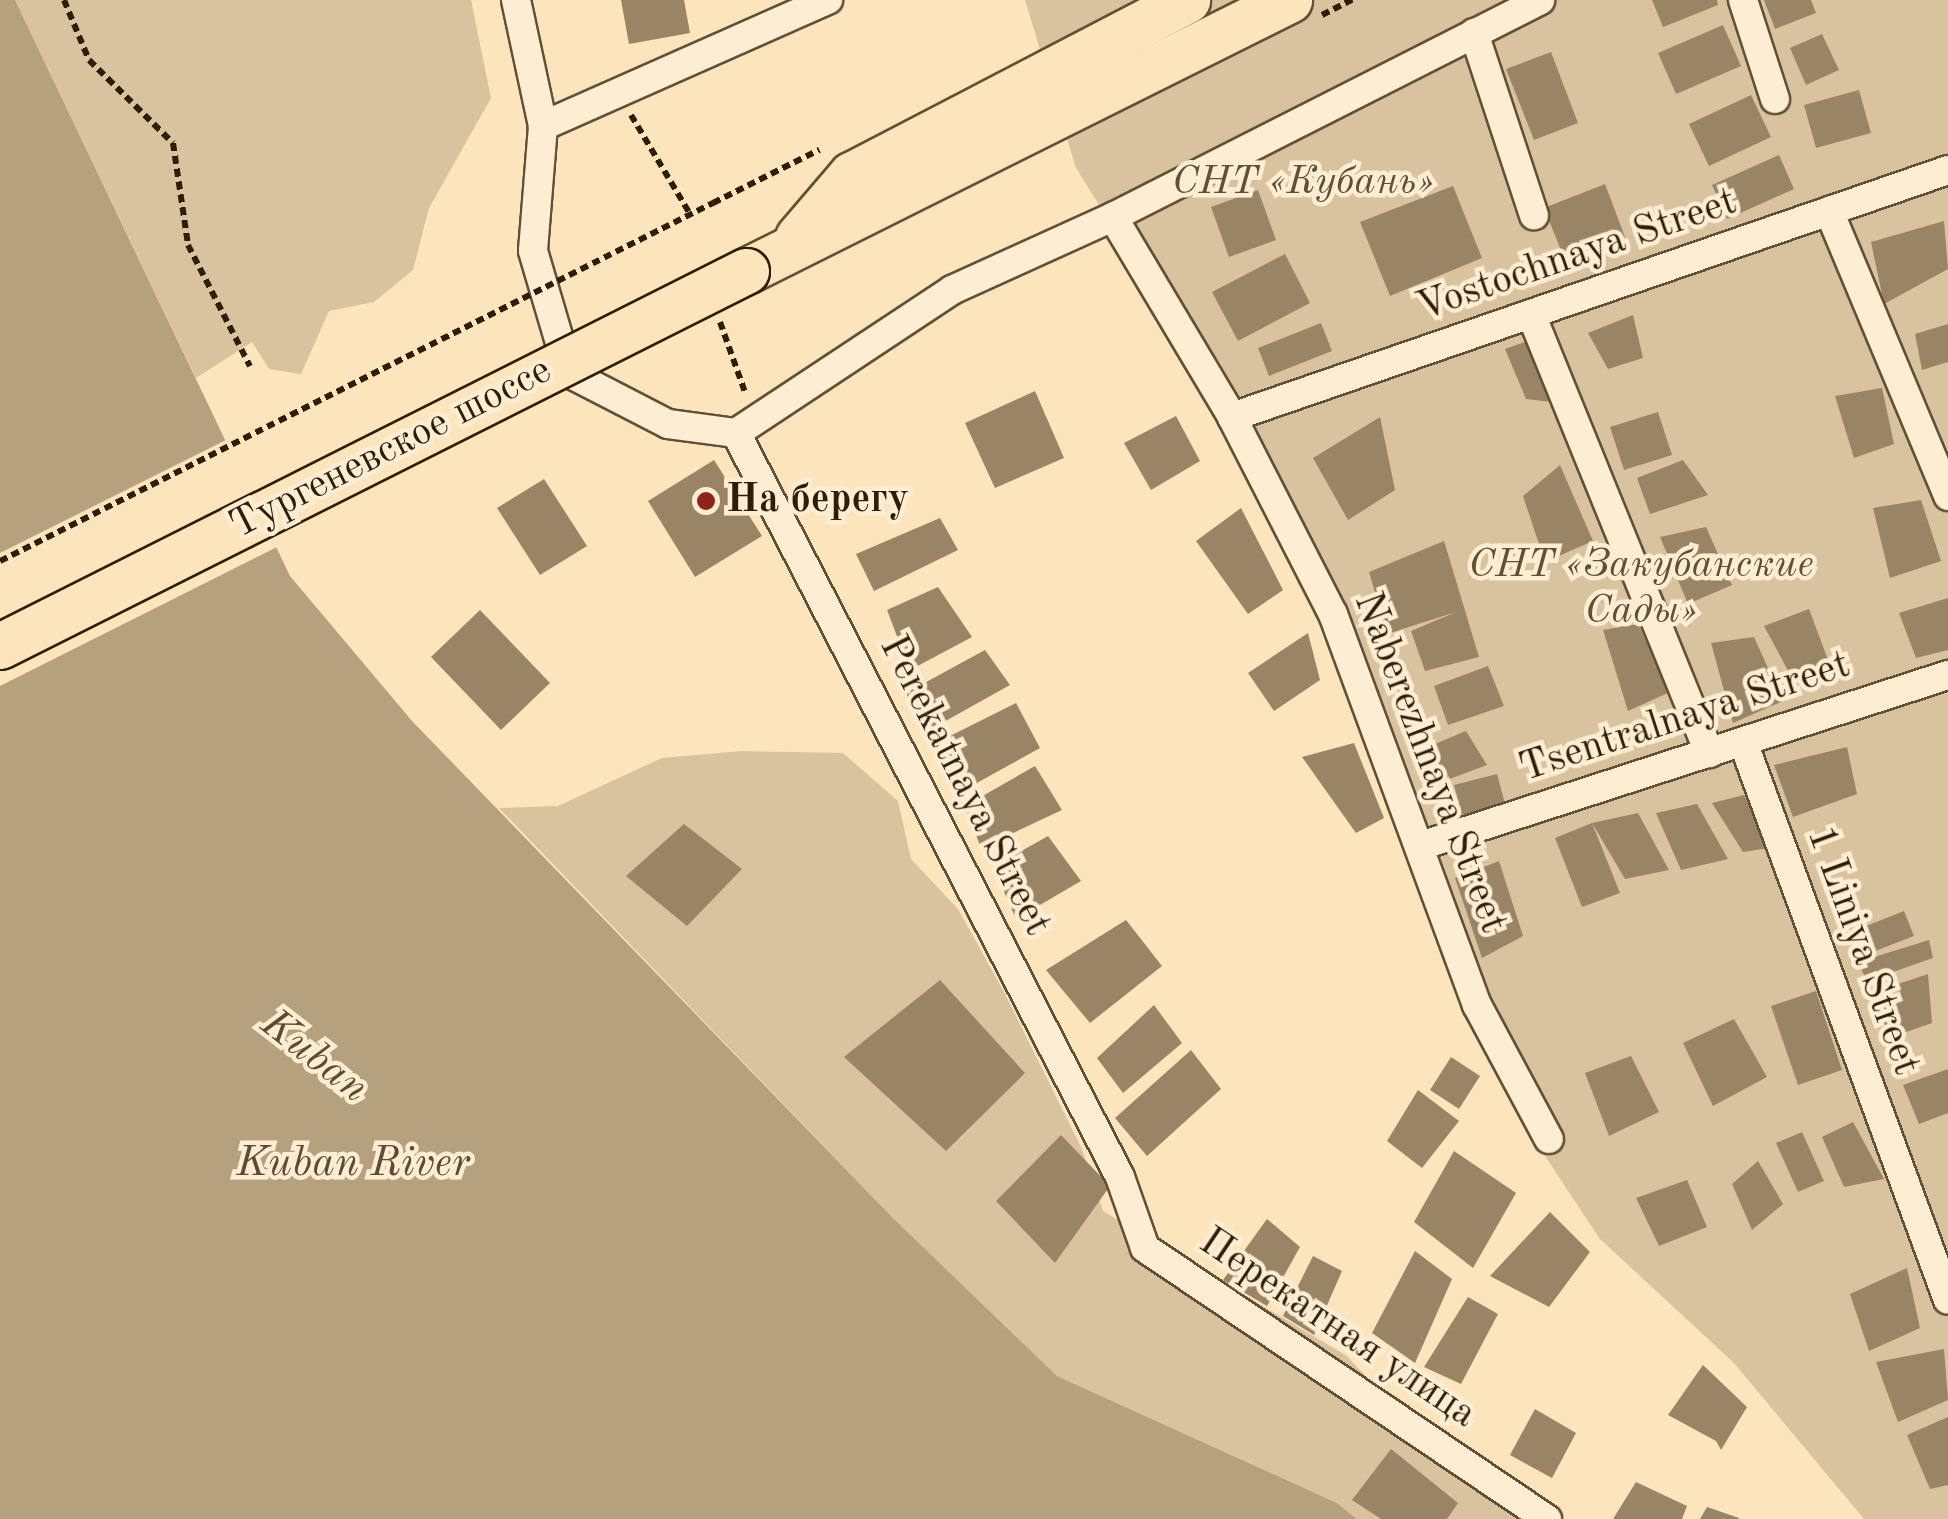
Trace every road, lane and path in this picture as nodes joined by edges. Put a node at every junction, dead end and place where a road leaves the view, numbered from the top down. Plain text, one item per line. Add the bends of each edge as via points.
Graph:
1 (64, 0) edge
2 (516, 0) edge
3 (828, 0) edge
4 (1187, 0) edge
5 (1289, 0) edge
6 (1540, 0) edge
7 (1742, 0) edge
8 (1474, 33) junction
9 (617, 93) junction
10 (1775, 99) dead end
11 (543, 126) junction
12 (1948, 170) edge
13 (713, 203) dead end
14 (1828, 211) junction
15 (690, 214) junction
16 (1534, 215) dead end
17 (1113, 217) junction
18 (765, 262) junction
19 (1531, 314) junction
20 (718, 318) dead end
21 (250, 366) dead end
22 (1232, 416) junction
23 (745, 426) junction
24 (1948, 496) edge
25 (0, 560) edge
26 (0, 646) edge
27 (1948, 675) edge
28 (1743, 742) junction
29 (1709, 753) junction
30 (1433, 841) junction
31 (1550, 1139) dead end
32 (1948, 1300) edge
33 (1547, 1519) edge

1 - 21 path via 89,60 173,143 188,245
2 - 11 street
3 - 9 street
4 - 18 highway, Тургеневское шоссе via 851,175
5 - 18 highway, Тургеневское шоссе
6 - 8 street
7 - 10 street
8 - 16 street
8 - 17 street
9 - 11 street
9 - 15 path
11 - 23 street via 533,251 569,373 668,424
12 - 14 street, Vostochnaya Street
13 - 15 path, bridge
14 - 19 street, Vostochnaya Street
14 - 24 street
15 - 25 path, bridge
17 - 22 street, Naberezhnaya Street
17 - 23 street via 952,290
18 - 26 highway, Тургеневское шоссе, bridge
19 - 22 street, Vostochnaya Street
19 - 29 street
20 - 23 path
22 - 30 street, Naberezhnaya Street via 1333,614
23 - 33 street, Perekatnaya Street via 1120,1176 1145,1248
27 - 28 street, Tsentralnaya Street
28 - 29 street, Tsentralnaya Street
28 - 32 street, 1 Liniya Street
29 - 30 street, Tsentralnaya Street
30 - 31 street, Naberezhnaya Street via 1477,1005

